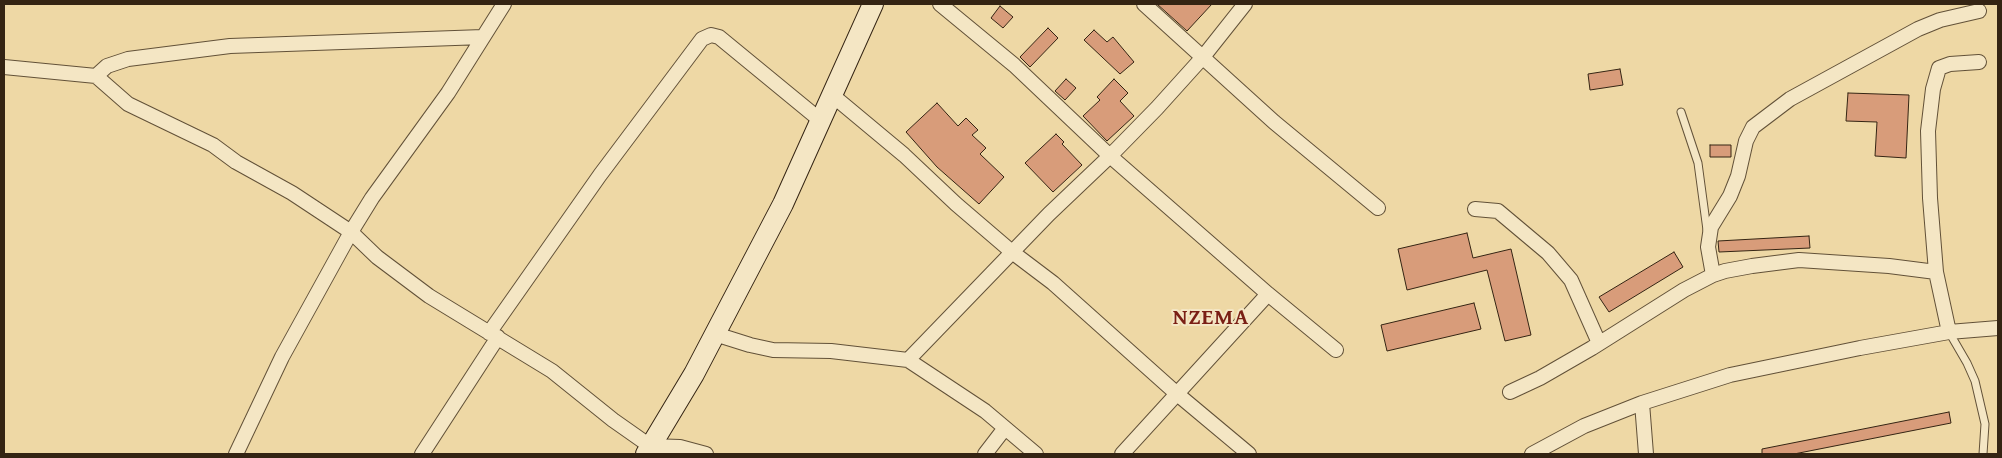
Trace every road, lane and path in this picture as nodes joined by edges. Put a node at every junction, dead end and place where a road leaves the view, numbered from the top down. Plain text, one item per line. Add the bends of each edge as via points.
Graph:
1 (504, 4) edge
2 (873, 4) edge
3 (940, 4) edge
4 (1144, 4) edge
5 (1245, 4) edge
6 (1979, 11) dead end
7 (483, 37) junction
8 (1203, 57) junction
9 (1979, 62) dead end
10 (4, 68) edge
11 (96, 76) junction
12 (832, 95) junction
13 (1681, 112) dead end
14 (820, 120) junction
15 (1110, 156) junction
16 (1378, 208) dead end
17 (1475, 209) dead end
18 (352, 232) junction
19 (1708, 237) junction
20 (1012, 252) junction
21 (1936, 272) junction
22 (1713, 275) junction
23 (1268, 294) junction
24 (1998, 328) edge
25 (1949, 332) junction
26 (715, 334) junction
27 (493, 335) junction
28 (1599, 343) junction
29 (1336, 350) dead end
30 (908, 360) junction
31 (1510, 392) dead end
32 (1176, 393) junction
33 (1642, 403) junction
34 (1005, 428) junction
35 (648, 450) edge
36 (236, 454) edge
37 (422, 454) edge
38 (706, 454) edge
39 (985, 454) edge
40 (1036, 454) edge
41 (1122, 454) edge
42 (1249, 454) edge
43 (1532, 454) edge
44 (1646, 454) edge
45 (1983, 454) edge

1 - 7 street
2 - 12 street
3 - 15 street via 1014,65
4 - 8 street
5 - 8 street
6 - 19 street via 1918,29 1790,99 1753,127 1730,196
7 - 11 street via 230,46 128,59 108,66
7 - 18 street
8 - 15 street
8 - 16 street via 1274,122
9 - 21 street via 1939,68 1933,89 1928,131
10 - 11 street
11 - 18 street via 128,104 213,145
12 - 14 street
12 - 20 street
13 - 19 lane via 1698,163
14 - 26 street via 784,204
14 - 27 street via 719,38 711,35 702,38 600,174
15 - 20 street
15 - 23 street
17 - 28 street via 1498,211 1548,253 1571,280
18 - 27 street via 377,257 413,284
18 - 36 street via 282,357
19 - 22 street
20 - 30 street
20 - 32 street via 1053,283
21 - 22 street via 1799,260
21 - 25 street
22 - 28 street
23 - 29 street
23 - 32 street
24 - 25 street
25 - 33 street via 1730,375
25 - 45 lane via 1975,381 1985,424
26 - 30 street via 773,350 832,351
26 - 35 street
27 - 35 street via 552,371
27 - 37 street
28 - 31 street
30 - 34 street
32 - 41 street
32 - 42 street
33 - 43 street via 1584,426
33 - 44 street
34 - 39 street
34 - 40 street
35 - 38 street via 680,447

